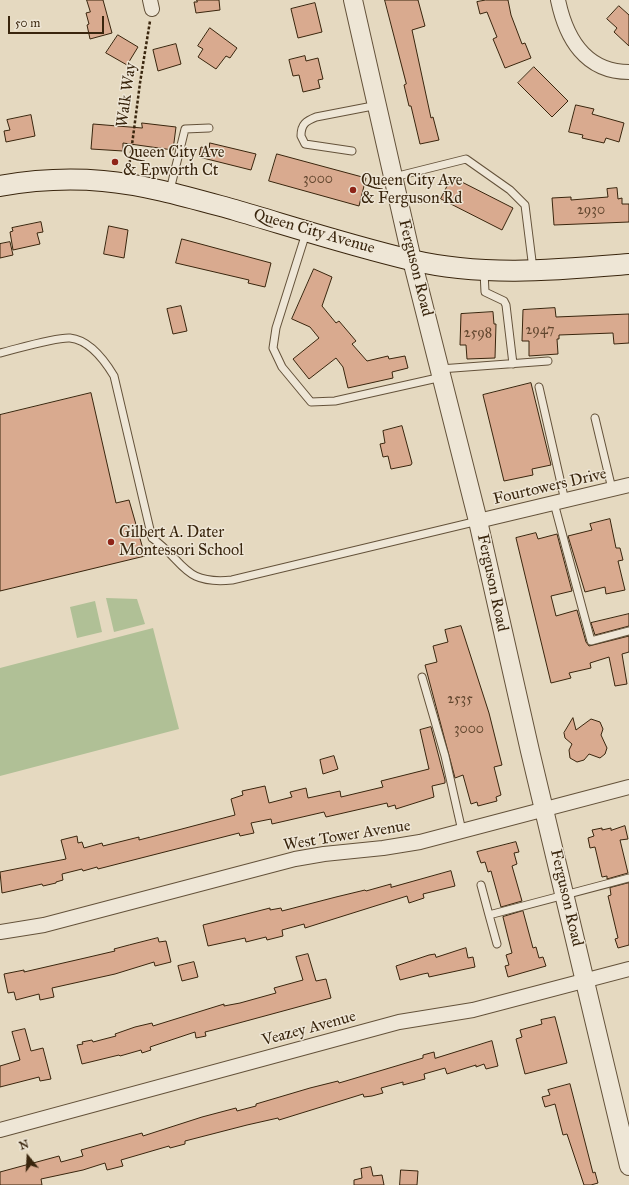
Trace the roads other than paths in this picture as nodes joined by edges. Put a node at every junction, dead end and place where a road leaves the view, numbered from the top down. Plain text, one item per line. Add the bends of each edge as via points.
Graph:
1 (353, 0) edge
2 (558, 0) edge
3 (629, 72) edge
4 (378, 105) junction
5 (209, 128) dead end
6 (352, 151) dead end
7 (393, 177) junction
8 (0, 186) edge
9 (169, 193) junction
10 (306, 231) junction
11 (412, 260) junction
12 (629, 264) edge
13 (484, 270) junction
14 (533, 270) junction
15 (0, 353) edge
16 (548, 361) dead end
17 (513, 364) junction
18 (441, 373) junction
19 (539, 387) dead end
20 (594, 418) dead end
21 (629, 485) edge
22 (612, 489) junction
23 (559, 502) junction
24 (478, 521) junction
25 (629, 631) edge
26 (422, 677) dead end
27 (629, 787) edge
28 (545, 810) junction
29 (462, 832) junction
30 (629, 878) edge
31 (481, 885) dead end
32 (565, 894) junction
33 (489, 915) junction
34 (0, 932) edge
35 (497, 944) dead end
36 (629, 969) edge
37 (585, 981) junction
38 (0, 1130) edge
39 (629, 1166) edge

1 - 4 street, Ferguson Road
2 - 3 street via 568,35 584,55 608,69
4 - 6 lane via 316,117 303,125 301,136 305,144
4 - 7 street, Ferguson Road
5 - 9 lane via 184,129
7 - 11 street, Ferguson Road
7 - 14 lane via 466,159 510,190 525,205
8 - 9 main road, Queen City Avenue via 67,180 102,181
9 - 10 main road, Queen City Avenue
10 - 11 main road, Queen City Avenue
10 - 18 lane via 276,328 273,348 282,367 311,402 336,401
11 - 13 main road, Queen City Avenue
11 - 18 street, Ferguson Road
12 - 14 main road, Queen City Avenue
13 - 14 main road, Queen City Avenue
13 - 17 lane via 485,292 499,298 506,305
15 - 24 lane via 71,338 84,344 102,358 114,376 152,538 164,546 182,568 204,580 232,580
16 - 17 lane
17 - 18 lane
18 - 24 street, Ferguson Road
19 - 23 lane
20 - 22 lane
21 - 22 street, Fourtowers Drive
22 - 23 street, Fourtowers Drive
23 - 24 street, Fourtowers Drive
23 - 25 lane via 591,641
24 - 28 street, Ferguson Road
26 - 29 lane via 445,756
27 - 28 street, West Tower Avenue
28 - 29 street, West Tower Avenue
28 - 32 street, Ferguson Road
29 - 34 street, West Tower Avenue via 420,842 295,860 44,926
30 - 32 lane
31 - 33 lane
32 - 33 lane
32 - 37 street, Ferguson Road
33 - 35 lane
36 - 37 street, Veazey Avenue
37 - 38 street, Veazey Avenue via 473,1010 399,1022
37 - 39 street, Ferguson Road

